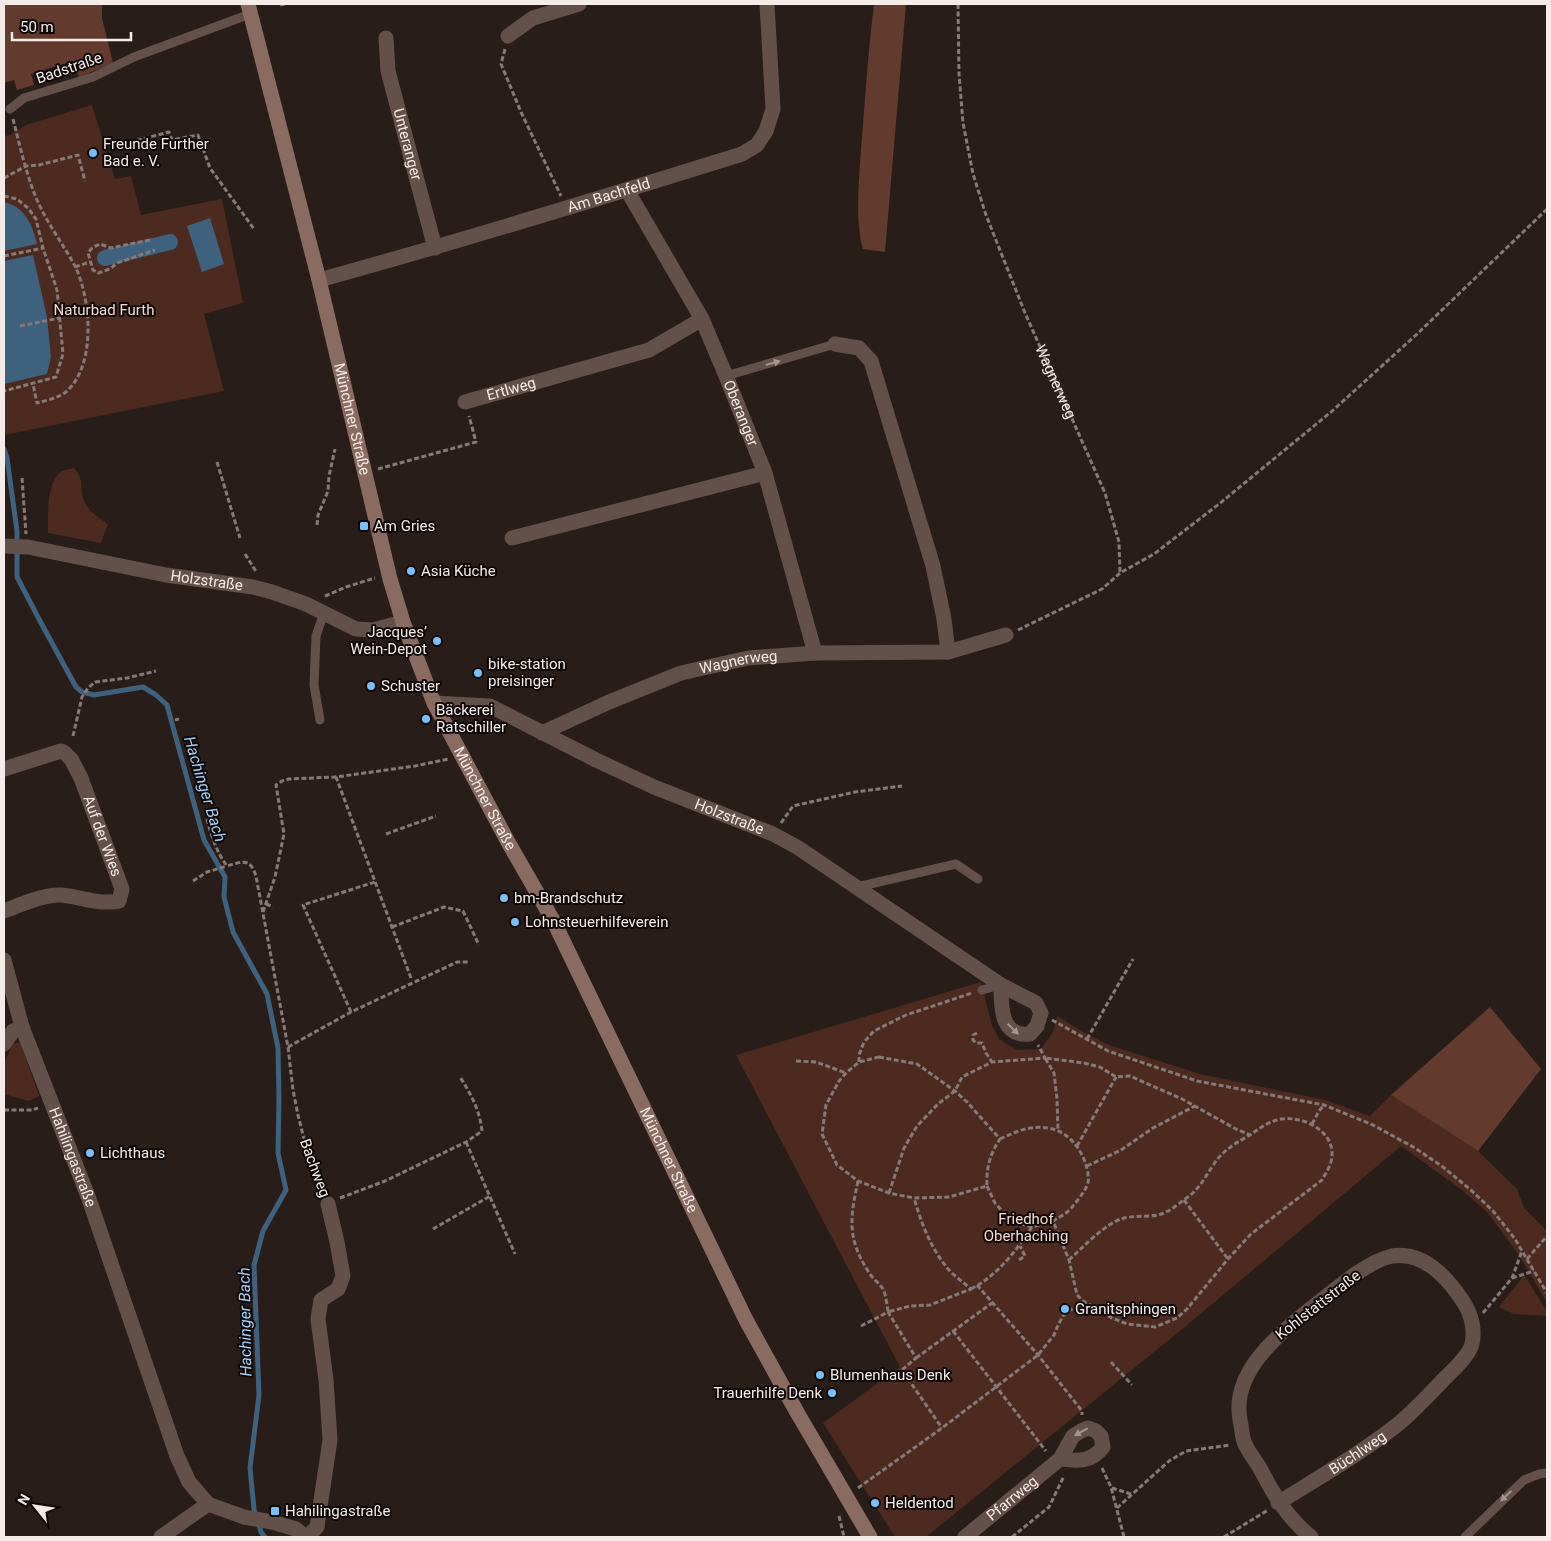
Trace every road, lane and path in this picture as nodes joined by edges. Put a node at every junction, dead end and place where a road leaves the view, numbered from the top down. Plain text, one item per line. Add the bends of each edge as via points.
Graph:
1 (579, 4) edge
2 (767, 4) edge
3 (958, 4) edge
4 (249, 9) edge
5 (508, 36) joint
6 (386, 38) dead end
7 (10, 109) joint
8 (115, 146) dead end
9 (26, 166) junction
10 (4, 178) edge
11 (85, 181) dead end
12 (627, 190) junction
13 (4, 196) edge
14 (567, 208) junction
15 (1547, 209) edge
16 (254, 229) dead end
17 (150, 240) dead end
18 (42, 248) junction
19 (435, 248) junction
20 (155, 250) dead end
21 (4, 256) edge
22 (90, 262) junction
23 (75, 267) junction
24 (319, 280) junction
25 (60, 318) junction
26 (702, 319) junction
27 (20, 326) dead end
28 (835, 344) joint
29 (726, 376) junction
30 (33, 384) junction
31 (4, 390) edge
32 (465, 402) joint
33 (335, 449) dead end
34 (217, 462) dead end
35 (365, 472) junction
36 (765, 473) junction
37 (22, 478) dead end
38 (317, 525) dead end
39 (240, 538) dead end
40 (512, 538) dead end
41 (16, 547) edge
42 (245, 554) dead end
43 (389, 573) junction
44 (1120, 573) junction
45 (258, 574) dead end
46 (306, 604) junction
47 (324, 613) junction
48 (403, 622) junction
49 (1006, 635) joint
50 (948, 652) junction
51 (815, 653) junction
52 (156, 671) dead end
53 (434, 703) junction
54 (320, 720) dead end
55 (542, 733) junction
56 (73, 736) dead end
57 (462, 756) junction
58 (4, 769) edge
59 (336, 777) junction
60 (902, 786) dead end
61 (436, 816) dead end
62 (207, 818) dead end
63 (386, 834) dead end
64 (773, 834) junction
65 (226, 867) junction
66 (978, 878) dead end
67 (192, 881) dead end
68 (375, 882) junction
69 (857, 887) junction
70 (266, 904) junction
71 (273, 907) dead end
72 (4, 910) edge
73 (262, 913) junction
74 (392, 927) junction
75 (479, 945) dead end
76 (1133, 959) dead end
77 (4, 960) edge
78 (468, 962) dead end
79 (411, 978) dead end
80 (1001, 984) junction
81 (982, 990) joint
82 (351, 1012) junction
83 (1041, 1013) junction
84 (22, 1028) junction
85 (976, 1033) dead end
86 (1087, 1039) junction
87 (4, 1044) edge
88 (288, 1047) junction
89 (1041, 1049) dead end
90 (1046, 1058) junction
91 (796, 1062) dead end
92 (859, 1062) junction
93 (992, 1062) junction
94 (846, 1073) junction
95 (460, 1077) dead end
96 (1116, 1077) junction
97 (955, 1091) junction
98 (52, 1104) junction
99 (1324, 1105) junction
100 (1195, 1106) junction
101 (4, 1110) edge
102 (1312, 1124) junction
103 (1058, 1131) junction
104 (1250, 1135) junction
105 (1000, 1139) junction
106 (466, 1142) junction
107 (1077, 1146) junction
108 (1087, 1166) junction
109 (858, 1181) junction
110 (987, 1186) junction
111 (889, 1194) junction
112 (490, 1196) junction
113 (914, 1198) junction
114 (1184, 1200) junction
115 (328, 1204) junction
116 (1053, 1221) junction
117 (1032, 1228) junction
118 (433, 1230) dead end
119 (1547, 1236) edge
120 (1020, 1246) junction
121 (1522, 1251) junction
122 (515, 1254) dead end
123 (1228, 1259) junction
124 (1527, 1259) junction
125 (1019, 1260) dead end
126 (1069, 1260) junction
127 (1534, 1271) junction
128 (1512, 1278) junction
129 (977, 1286) junction
130 (971, 1288) junction
131 (1547, 1293) edge
132 (992, 1303) junction
133 (1088, 1304) junction
134 (888, 1312) junction
135 (861, 1326) dead end
136 (1473, 1327) junction
137 (953, 1331) junction
138 (1472, 1346) joint
139 (1038, 1355) junction
140 (916, 1358) junction
141 (1111, 1362) dead end
142 (1132, 1386) dead end
143 (996, 1387) junction
144 (942, 1428) junction
145 (1080, 1430) junction
146 (1244, 1442) junction
147 (1096, 1456) junction
148 (1058, 1461) junction
149 (1078, 1461) junction
150 (1547, 1473) edge
151 (1111, 1487) junction
152 (856, 1490) dead end
153 (1131, 1494) junction
154 (1278, 1503) junction
155 (208, 1504) junction
156 (1117, 1508) junction
157 (837, 1511) dead end
158 (1123, 1536) edge
159 (162, 1537) edge
160 (307, 1537) edge
161 (844, 1537) edge
162 (870, 1537) edge
163 (965, 1537) edge
164 (1012, 1537) edge
165 (1224, 1537) edge
166 (1311, 1537) edge
167 (1465, 1537) edge

1 - 5 street via 533,18
2 - 12 street, Am Bachfeld via 773,109 766,131 757,145 742,154
3 - 44 path, Wagnerweg via 963,123 973,174 1025,313 1105,493 1119,542
4 - 7 lane, Badstraße via 93,77 24,98
4 - 24 main road, Münchner Straße
5 - 14 path via 501,64
6 - 19 street, Unteranger via 388,71
7 - 9 path
8 - 16 path via 169,132 172,140 198,135 210,168
9 - 10 path
9 - 11 path via 78,155
9 - 23 path via 37,200
12 - 14 street, Am Bachfeld
12 - 26 street, Oberanger
13 - 18 path via 17,199 28,208 36,219
14 - 19 street, Am Bachfeld
15 - 44 path via 1331,412 1154,554
17 - 22 path via 111,248 100,244 88,253
18 - 21 path
18 - 25 path via 57,290
19 - 24 street, Am Bachfeld
20 - 22 path via 117,262 110,269 98,273 92,270
22 - 23 path
23 - 30 path via 87,307 86,356 78,376 59,396 37,403
24 - 35 main road, Münchner Straße
25 - 27 path
25 - 30 path via 63,354 56,377
26 - 29 street, Oberanger
26 - 32 street, Ertlweg via 648,350
29 -> 28 lane
28 - 50 street via 859,348 871,360 933,566
29 - 36 street, Oberanger
30 - 31 path
32 - 35 path, Ertlweg via 476,442
33 - 38 path via 328,491
34 - 39 path
35 - 43 main road, Münchner Straße
36 - 40 street
36 - 51 street, Oberanger
37 - 41 path
41 - 46 street, Holzstraße via 166,575 253,587
42 - 45 path
43 - 46 path
43 - 48 main road, Münchner Straße
44 - 49 path via 1102,589
46 - 47 street, Holzstraße
47 - 48 street, Holzstraße via 356,629 373,630
47 - 54 lane via 316,636 314,685
48 - 53 main road, Münchner Straße
49 - 50 street, Wagnerweg
50 - 51 street, Wagnerweg
51 - 55 street, Wagnerweg via 748,658 681,673
52 - 56 path via 95,682 82,697
53 - 55 street, Holzstraße via 490,706
53 - 57 main road, Münchner Straße
55 - 64 street, Holzstraße via 654,787
57 - 59 path
57 - 162 main road, Münchner Straße via 554,922 746,1320
58 - 72 street, Auf der Wies via 65,752 81,778 122,889 120,901 106,904 54,895
59 - 68 path
59 - 70 path via 289,778 276,786 284,834
60 - 64 path via 855,792 793,806
61 - 63 path
62 - 65 path
64 - 69 street, Holzstraße
65 - 67 path via 206,872
65 - 73 path, Bachweg via 248,862 254,868
66 - 69 lane via 956,864
68 - 74 path
68 - 82 path via 303,904
69 - 80 street, Holzstraße
70 - 71 path
70 - 73 path
73 - 88 path, Bachweg
74 - 75 path via 444,908 463,911
74 - 79 path
76 - 86 path
77 - 84 street, Hahilingastraße
78 - 82 path via 457,962
80 - 81 lane
80 - 83 street, Holzstraße via 1036,1003
80 -> 83 street via 1000,1008 1010,1029 1020,1035 1030,1034 1038,1026
81 - 92 path via 906,1015 874,1031 864,1042 858,1055
82 - 88 path
83 - 86 path
84 - 87 street via 13,1031
84 - 98 street, Hahilingastraße
85 - 93 path via 972,1040 982,1043
86 - 99 path via 1108,1051 1197,1081
88 - 115 path, Bachweg via 298,1116
89 - 90 path
90 - 93 path
90 - 96 path via 1100,1067
90 - 103 path via 1054,1073
91 - 94 path via 816,1062
92 - 94 path
92 - 97 path via 879,1057 917,1064
93 - 97 path via 962,1077
94 - 109 path via 826,1105 822,1134 837,1165
95 - 106 path via 481,1118 482,1131
96 - 100 path via 1130,1076
96 - 107 path
97 - 105 path
97 - 111 path via 917,1126 904,1148
98 - 101 path via 32,1110
98 - 155 street, Hahilingastraße via 89,1199 177,1456 189,1482
99 - 102 path
99 - 121 path via 1373,1125 1444,1167 1493,1211
100 - 104 path
100 - 108 path via 1153,1128 1121,1150
102 - 104 path via 1282,1119 1265,1124
102 - 123 path via 1331,1145 1332,1156 1322,1180 1252,1234
103 - 105 path via 1043,1127 1021,1129
103 - 107 path
104 - 114 path via 1230,1146 1193,1194
105 - 110 path via 988,1162
106 - 112 path
106 - 115 path
107 - 108 path
108 - 116 path via 1088,1182 1081,1195 1067,1212
109 - 111 path
109 - 134 path via 851,1225 856,1248 868,1273 883,1290
110 - 113 path via 949,1196
110 - 117 path via 995,1203 1011,1221
111 - 113 path
112 - 118 path
112 - 122 path
113 - 130 path via 920,1219 945,1266
114 - 123 path
114 - 126 path via 1167,1212 1120,1219
115 - 160 street, Bachweg via 343,1276 338,1289 321,1300 318,1318 330,1440 317,1527
116 - 117 path
116 - 126 path
117 - 120 path
119 - 124 path
120 - 125 path via 1025,1256
120 - 129 path
121 - 124 path
121 - 128 path
123 - 133 path via 1182,1314 1155,1327 1127,1324
124 - 127 path
126 - 133 path via 1077,1294
127 - 128 path
127 - 131 path
128 - 136 path
129 - 130 path
129 - 132 path
130 - 134 path via 930,1305
132 - 137 path
132 - 139 path
133 - 139 path via 1073,1308 1062,1316 1054,1335
134 - 135 path
134 - 140 path
136 - 138 street, Kohlstattstraße
136 - 146 street, Kohlstattstraße via 1466,1304 1433,1266 1407,1255 1376,1262 1287,1328 1254,1364 1240,1394
137 - 140 path
137 - 143 path
138 - 154 street, Büchlweg via 1459,1364 1397,1424
139 - 143 path
139 - 145 path via 1082,1411
140 - 144 path via 902,1370
141 - 142 path
143 - 144 path
143 - 148 path
144 - 152 path
145 - 147 street via 1088,1428 1101,1436 1103,1447
145 -> 148 street, Pfarrweg
146 - 153 path via 1186,1452 1169,1461
146 - 154 street, Kohlstattstraße
147 - 149 street
147 - 151 path
148 - 149 street
148 - 163 street, Pfarrweg
149 - 164 path via 1064,1475 1049,1507
150 -> 167 lane via 1524,1480
151 - 153 path
151 - 156 path
153 - 156 path
154 - 165 path
154 - 166 street, Kohlstattstraße
155 - 159 street
155 - 160 street, Hahilingastraße via 244,1517 296,1529
156 - 158 path
157 - 161 path

